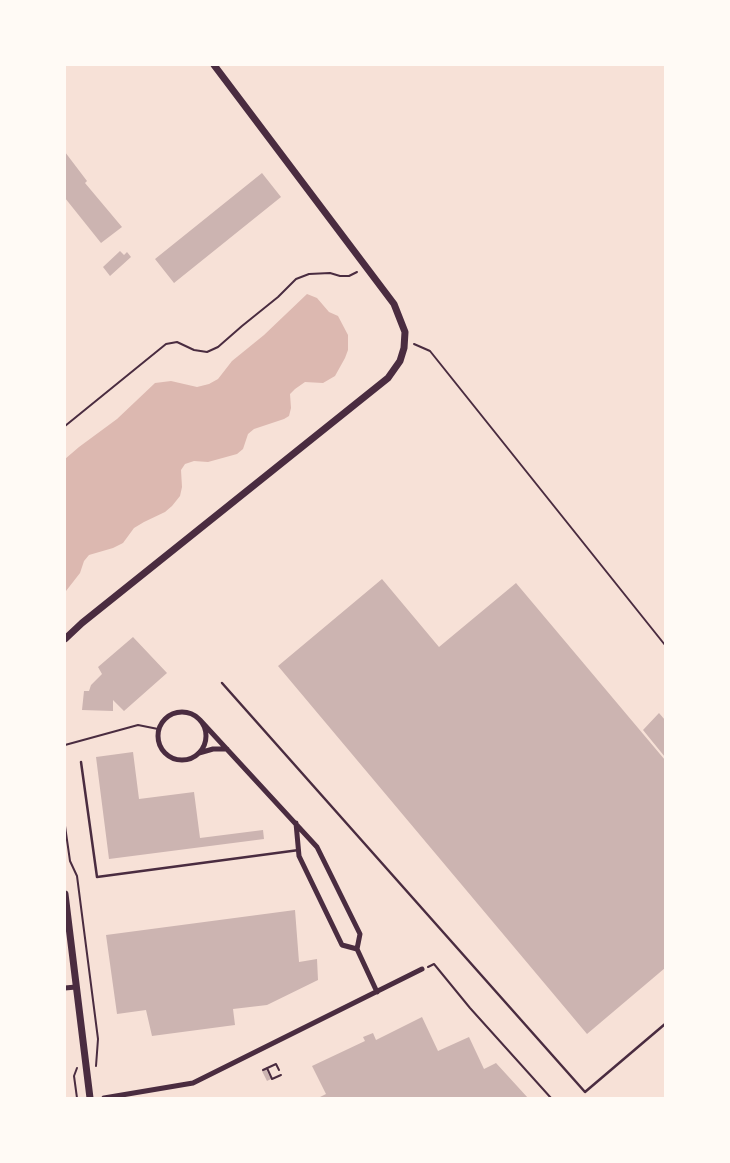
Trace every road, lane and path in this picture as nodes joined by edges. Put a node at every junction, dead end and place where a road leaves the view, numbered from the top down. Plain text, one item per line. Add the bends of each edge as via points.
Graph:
1 (214, 65) edge
2 (366, 266) junction
3 (413, 344) dead end
4 (65, 426) edge
5 (65, 639) edge
6 (664, 642) edge
7 (222, 683) dead end
8 (200, 720) junction
9 (158, 729) junction
10 (65, 745) edge
11 (228, 749) junction
12 (199, 753) junction
13 (81, 762) dead end
14 (296, 823) junction
15 (65, 826) edge
16 (299, 850) junction
17 (65, 894) edge
18 (357, 949) junction
19 (422, 969) joint
20 (76, 986) junction
21 (65, 988) edge
22 (377, 992) junction
23 (665, 1024) edge
24 (267, 1068) junction
25 (96, 1069) dead end
26 (263, 1070) dead end
27 (279, 1070) dead end
28 (281, 1075) dead end
29 (90, 1098) edge
30 (104, 1098) edge
31 (551, 1098) edge

1 - 2 street
2 - 4 path via 349,276 309,274 296,279 207,352 177,342 166,344
2 - 5 street via 394,303 405,332 395,369
3 - 6 path via 430,351
7 - 23 lane via 585,1092
8 - 9 street via 188,712 173,713
8 - 11 street
8 - 12 street via 206,740
9 - 10 path via 138,725
9 - 12 street via 158,743 172,759 187,760
11 - 12 street
11 - 14 street
13 - 16 lane via 97,877
14 - 16 street
14 - 18 street via 317,846 360,934
15 - 25 path via 77,876 98,1039
16 - 18 street via 342,945
17 - 20 street
18 - 22 street
19 - 22 street
19 - 31 path via 434,964
20 - 21 street
20 - 29 street
22 - 30 street via 193,1083
24 - 26 path
24 - 27 path via 276,1064
24 - 28 path via 272,1079

